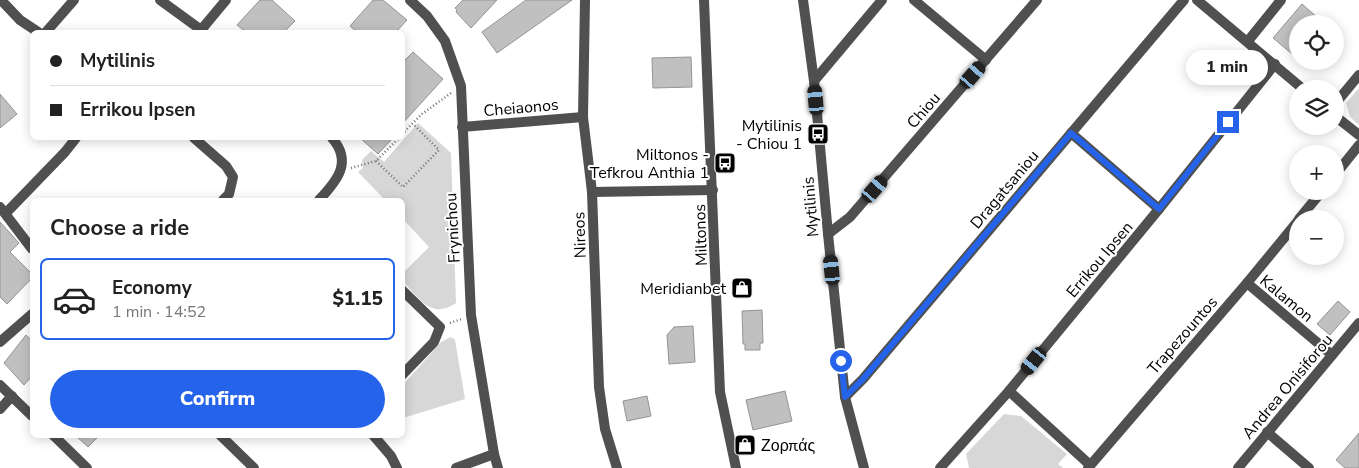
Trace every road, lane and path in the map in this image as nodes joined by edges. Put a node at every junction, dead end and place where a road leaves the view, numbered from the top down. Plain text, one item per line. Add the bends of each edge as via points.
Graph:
1 (1, 0) edge
2 (74, 0) edge
3 (160, 0) edge
4 (226, 0) edge
5 (410, 0) edge
6 (584, 0) edge
7 (704, 0) edge
8 (804, 0) edge
9 (882, 0) edge
10 (914, 0) edge
11 (1037, 0) edge
12 (1184, 0) edge
13 (1197, 0) edge
14 (1281, 0) edge
15 (35, 30) edge
16 (48, 30) edge
17 (201, 30) edge
18 (203, 30) edge
19 (1248, 42) junction
20 (986, 60) junction
21 (1275, 64) junction
22 (1359, 75) edge
23 (1293, 80) edge
24 (814, 81) junction
25 (461, 86) junction
26 (1344, 93) edge
27 (583, 116) junction
28 (1344, 123) edge
29 (412, 124) junction
30 (462, 128) junction
31 (405, 131) edge
32 (1071, 133) junction
33 (1359, 135) edge
34 (74, 140) edge
35 (196, 140) edge
36 (333, 140) edge
37 (397, 140) edge
38 (1359, 146) edge
39 (376, 161) junction
40 (1344, 164) edge
41 (342, 170) junction
42 (713, 190) junction
43 (592, 192) junction
44 (225, 198) edge
45 (321, 198) edge
46 (1315, 200) edge
47 (1159, 209) junction
48 (3, 210) edge
49 (1306, 210) edge
50 (1289, 231) edge
51 (828, 234) junction
52 (30, 245) edge
53 (1247, 284) junction
54 (405, 293) edge
55 (471, 315) junction
56 (30, 316) edge
57 (1359, 323) edge
58 (440, 327) junction
59 (0, 342) edge
60 (1332, 355) junction
61 (405, 372) edge
62 (0, 385) edge
63 (1008, 391) junction
64 (12, 396) junction
65 (845, 397) junction
66 (0, 409) edge
67 (30, 414) edge
68 (1267, 432) junction
69 (56, 438) edge
70 (223, 438) edge
71 (376, 438) edge
72 (494, 454) junction
73 (1089, 466) edge
74 (944, 467) edge
75 (87, 468) edge
76 (254, 468) edge
77 (397, 468) edge
78 (456, 468) edge
79 (498, 468) edge
80 (617, 468) edge
81 (736, 468) edge
82 (864, 468) edge
83 (1238, 468) edge
84 (1310, 468) edge

1 - 15 street
2 - 16 street
3 - 17 street
4 - 18 street
5 - 25 street, Frynichou via 427,16 445,41
6 - 27 street, Nireos
7 - 42 street, Miltonos
8 - 24 street, Mytilinis
9 - 24 street
10 - 20 street
11 - 20 street, Chiou
12 - 32 street, Dragatsaniou
13 - 19 street
14 - 19 street
19 - 21 street
20 - 51 street, Chiou via 850,217
21 - 23 street
21 - 47 street, Errikou Ipsen
22 - 26 street
24 - 51 street, Mytilinis
25 - 29 path
25 - 30 street, Frynichou
27 - 30 street, Cheiaonos
27 - 43 street, Nireos
28 - 33 street
29 - 31 path
29 - 39 path via 439,150 403,187
30 - 55 street, Frynichou
32 - 47 street
32 - 65 street, Dragatsaniou
34 - 48 street
35 - 44 street via 226,166 232,177 229,194
36 - 41 street via 342,155
37 - 39 path
38 - 40 street
39 - 41 path
41 - 45 street
42 - 43 street
42 - 81 street, Miltonos via 720,392
43 - 80 street, Nireos via 599,387 605,429
46 - 49 street, Trapezountos
47 - 63 street, Errikou Ipsen
48 - 52 street
50 - 53 street, Trapezountos
51 - 65 street, Mytilinis
53 - 60 street, Kalamon
53 - 73 street, Trapezountos
54 - 58 street
55 - 58 path
55 - 72 street, Frynichou
56 - 59 street
57 - 60 street, Andrea Onisiforou
58 - 61 street via 434,342
60 - 68 street, Andrea Onisiforou
62 - 64 street
63 - 73 street
63 - 74 street, Errikou Ipsen
64 - 66 street
64 - 67 street
65 - 82 street, Mytilinis
68 - 83 street, Andrea Onisiforou
68 - 84 street
69 - 75 street
70 - 76 street
71 - 77 street
72 - 78 street
72 - 79 street, Frynichou

